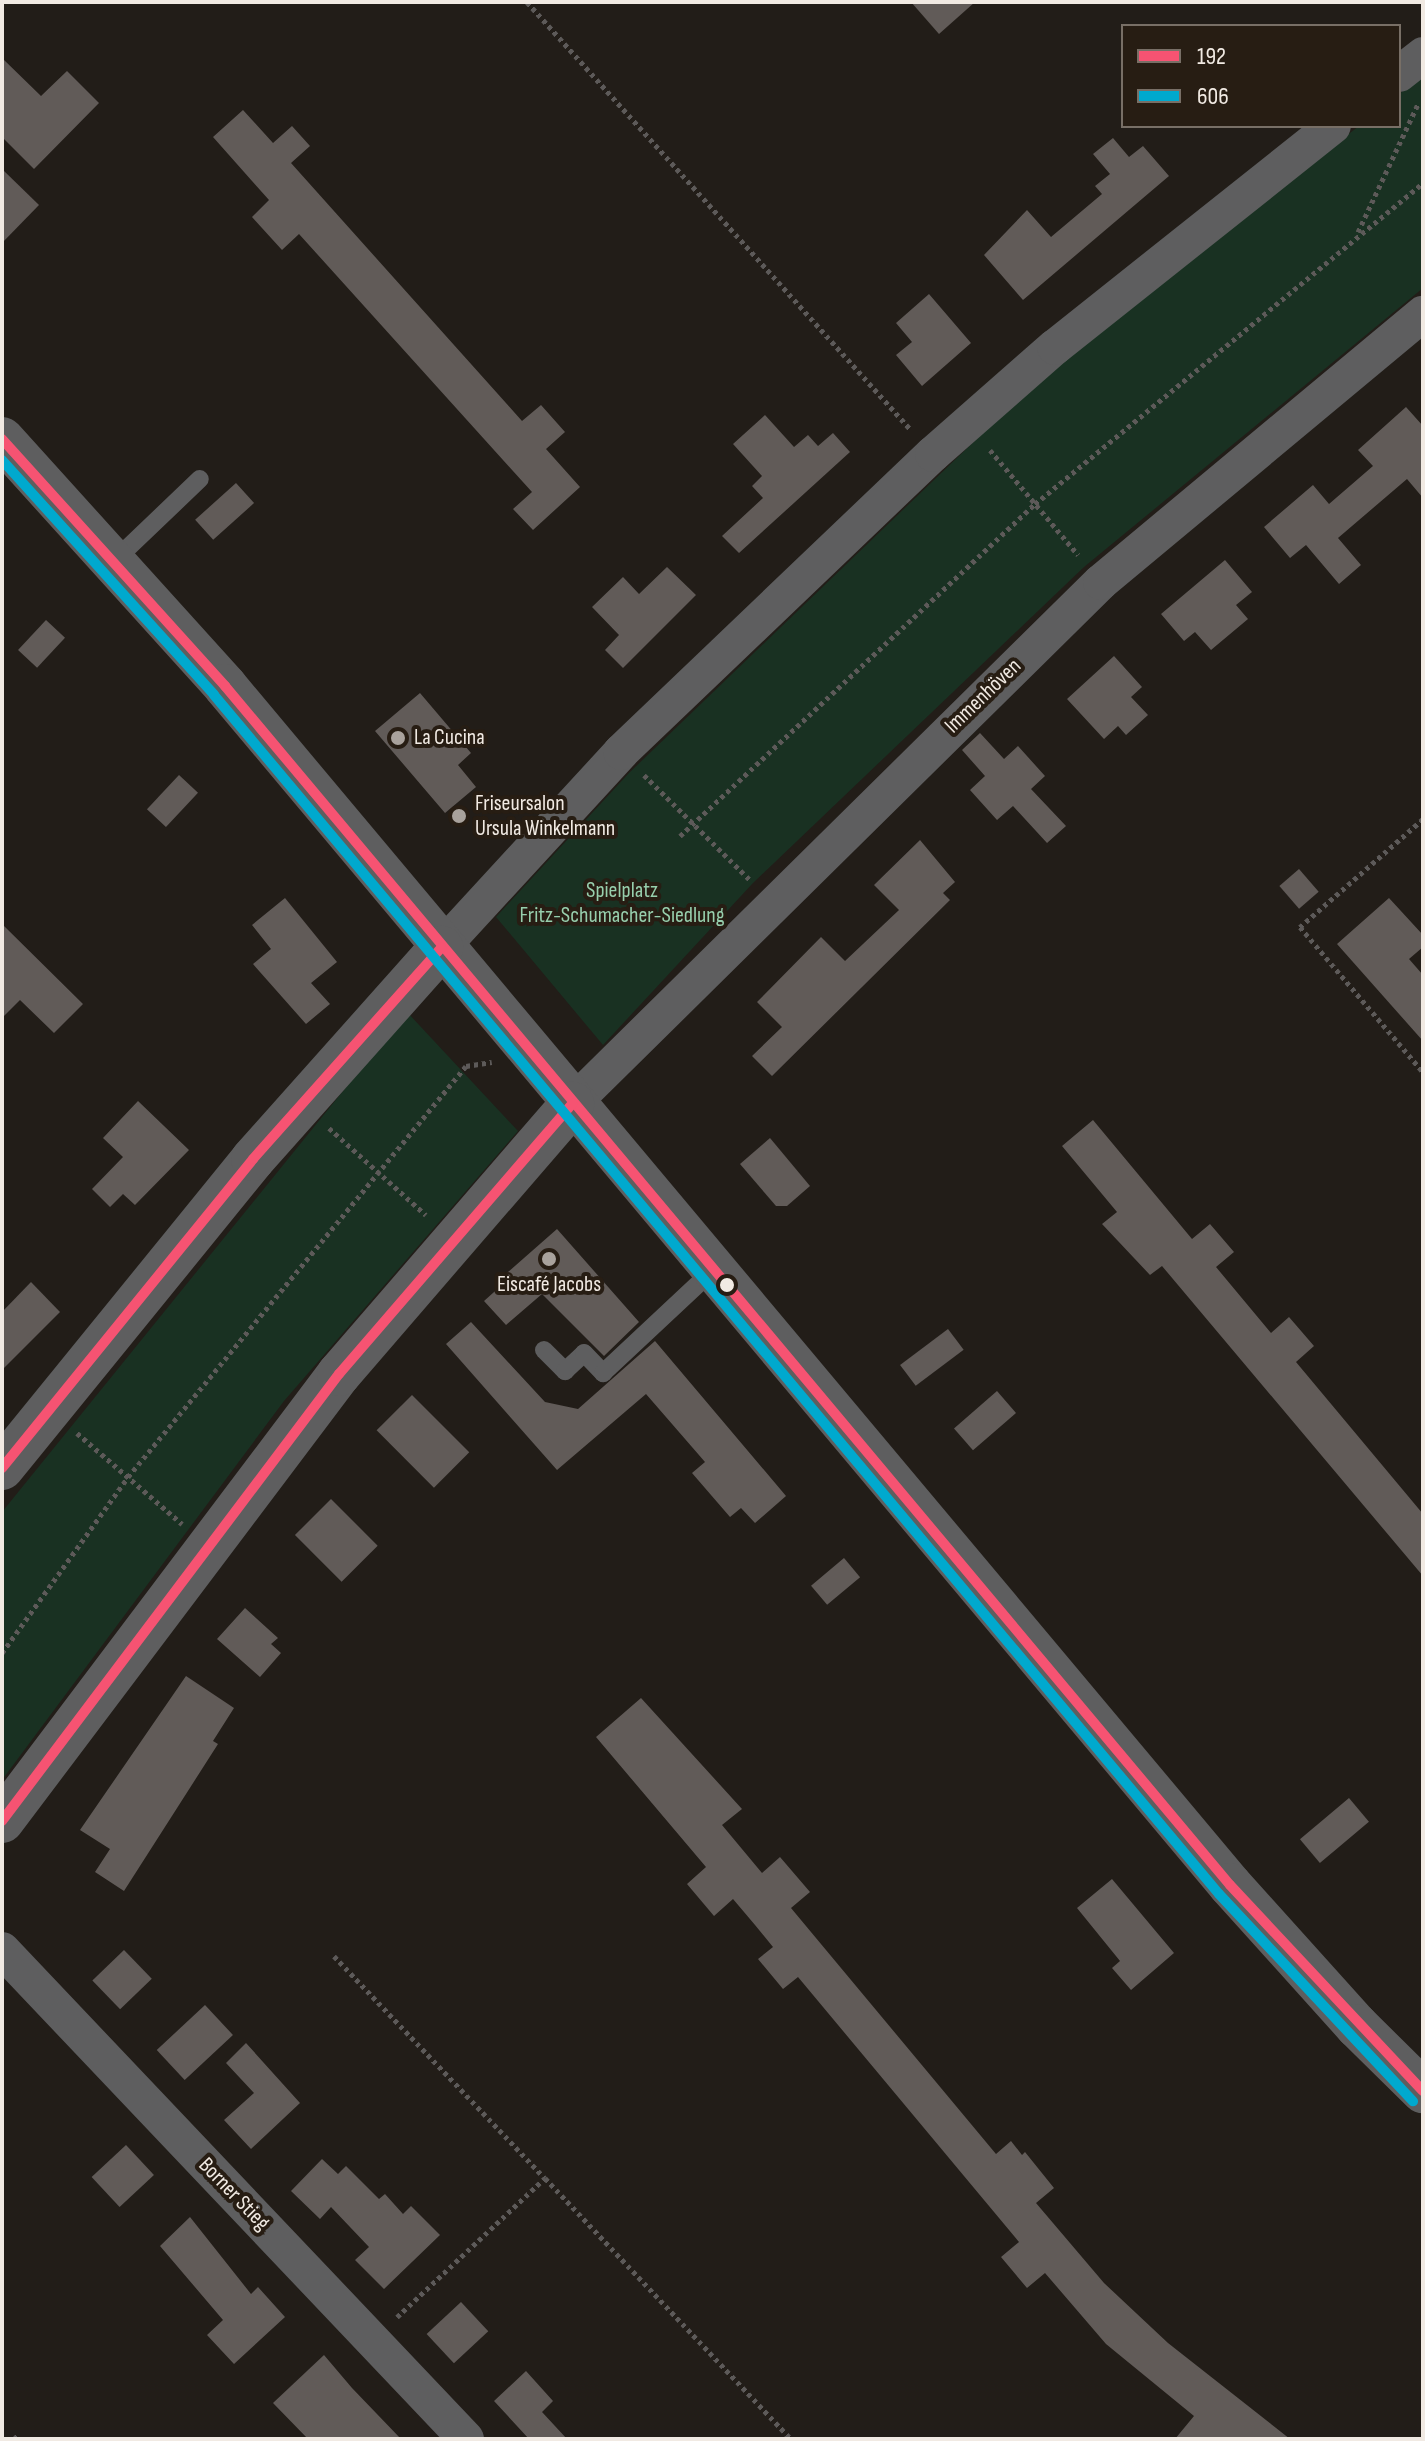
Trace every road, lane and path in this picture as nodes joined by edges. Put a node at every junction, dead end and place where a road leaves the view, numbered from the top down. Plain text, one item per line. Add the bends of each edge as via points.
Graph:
1 (527, 2) edge
2 (1423, 55) edge
3 (1401, 72) edge
4 (1423, 92) edge
5 (1330, 128) edge
6 (1423, 183) edge
7 (1356, 237) junction
8 (1423, 314) edge
9 (2, 439) edge
10 (933, 454) junction
11 (200, 479) dead end
12 (1035, 504) junction
13 (113, 562) junction
14 (1101, 582) junction
15 (621, 752) junction
16 (1423, 819) edge
17 (692, 824) junction
18 (680, 836) dead end
19 (772, 902) junction
20 (441, 948) junction
21 (530, 1055) junction
22 (1423, 1072) edge
23 (302, 1104) junction
24 (572, 1104) junction
25 (378, 1172) junction
26 (453, 1240) junction
27 (714, 1269) junction
28 (544, 1350) dead end
29 (49, 1409) junction
30 (2, 1468) edge
31 (128, 1477) junction
32 (207, 1545) junction
33 (2, 1653) edge
34 (2, 1821) edge
35 (2, 1950) edge
36 (334, 1956) dead end
37 (1423, 2091) edge
38 (545, 2178) junction
39 (373, 2339) junction
40 (466, 2439) edge
41 (791, 2439) edge

1 - 10 path
2 - 3 street
4 - 7 path
5 - 10 street via 1055,347
6 - 7 path
7 - 12 path
8 - 14 street, Immenhöven
9 - 13 street
10 - 12 path via 980,437
10 - 15 street
11 - 13 lane
12 - 14 path
12 - 17 path
13 - 20 street via 225,686
14 - 19 street, Immenhöven
15 - 17 path
15 - 20 street
16 - 22 path via 1300,927
17 - 18 path
17 - 19 path
19 - 24 street, Immenhöven
20 - 21 street
20 - 23 street
21 - 24 street
21 - 25 path via 466,1066
23 - 25 path
23 - 29 street
24 - 26 street, Immenhöven
24 - 27 street
25 - 26 path
25 - 31 path
26 - 32 street, Immenhöven via 339,1374
27 - 28 lane via 603,1373 584,1353 565,1371
27 - 37 street via 1230,1885
29 - 30 street
29 - 31 path
31 - 32 path
31 - 33 path
32 - 34 street, Immenhöven
35 - 39 street, Borner Stieg
36 - 38 path
38 - 39 path
38 - 41 path
39 - 40 street, Borner Stieg

